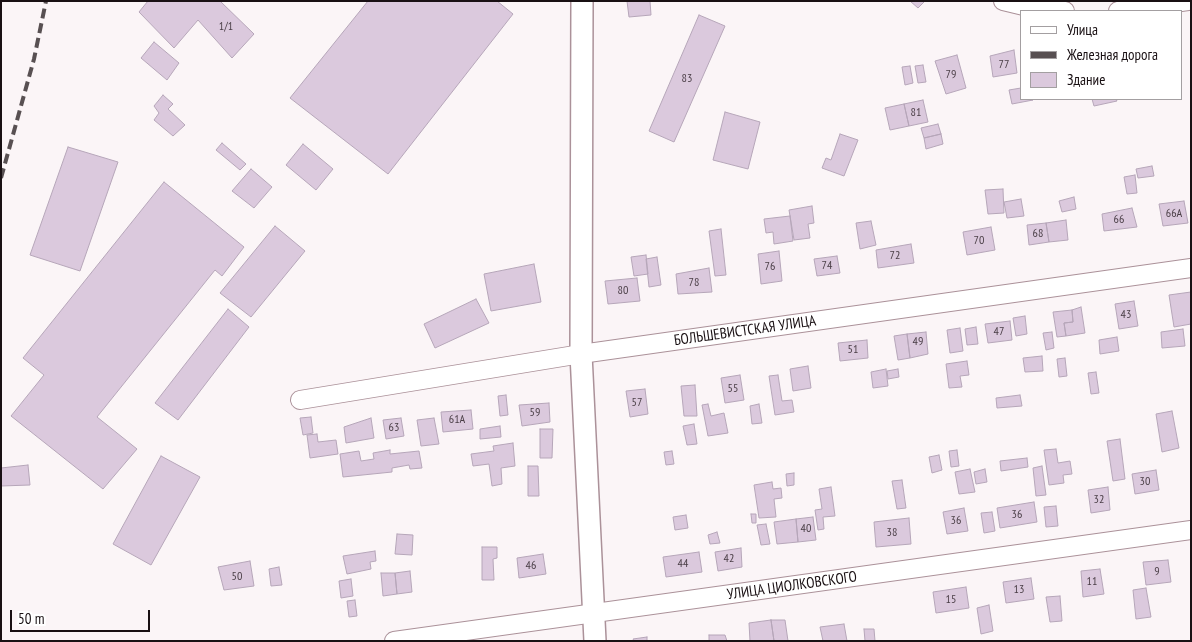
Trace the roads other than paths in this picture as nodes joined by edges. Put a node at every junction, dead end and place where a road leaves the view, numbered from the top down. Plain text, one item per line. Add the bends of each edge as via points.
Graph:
1 (582, 1) edge
2 (1003, 1) edge
3 (1188, 1) edge
4 (1055, 10) edge
5 (1125, 10) edge
6 (1191, 268) edge
7 (581, 354) junction
8 (300, 400) dead end
9 (1191, 530) edge
10 (593, 614) junction
11 (394, 641) edge
12 (595, 641) edge

1 - 7 street
2 - 4 street
3 - 5 street
6 - 7 street, БОЛЬШЕВИСТСКАЯ УЛИЦА
7 - 8 street, БОЛЬШЕВИСТСКАЯ УЛИЦА
7 - 10 street
9 - 10 street, УЛИЦА ЦИОЛКОВСКОГО
10 - 11 street, УЛИЦА ЦИОЛКОВСКОГО
10 - 12 street

